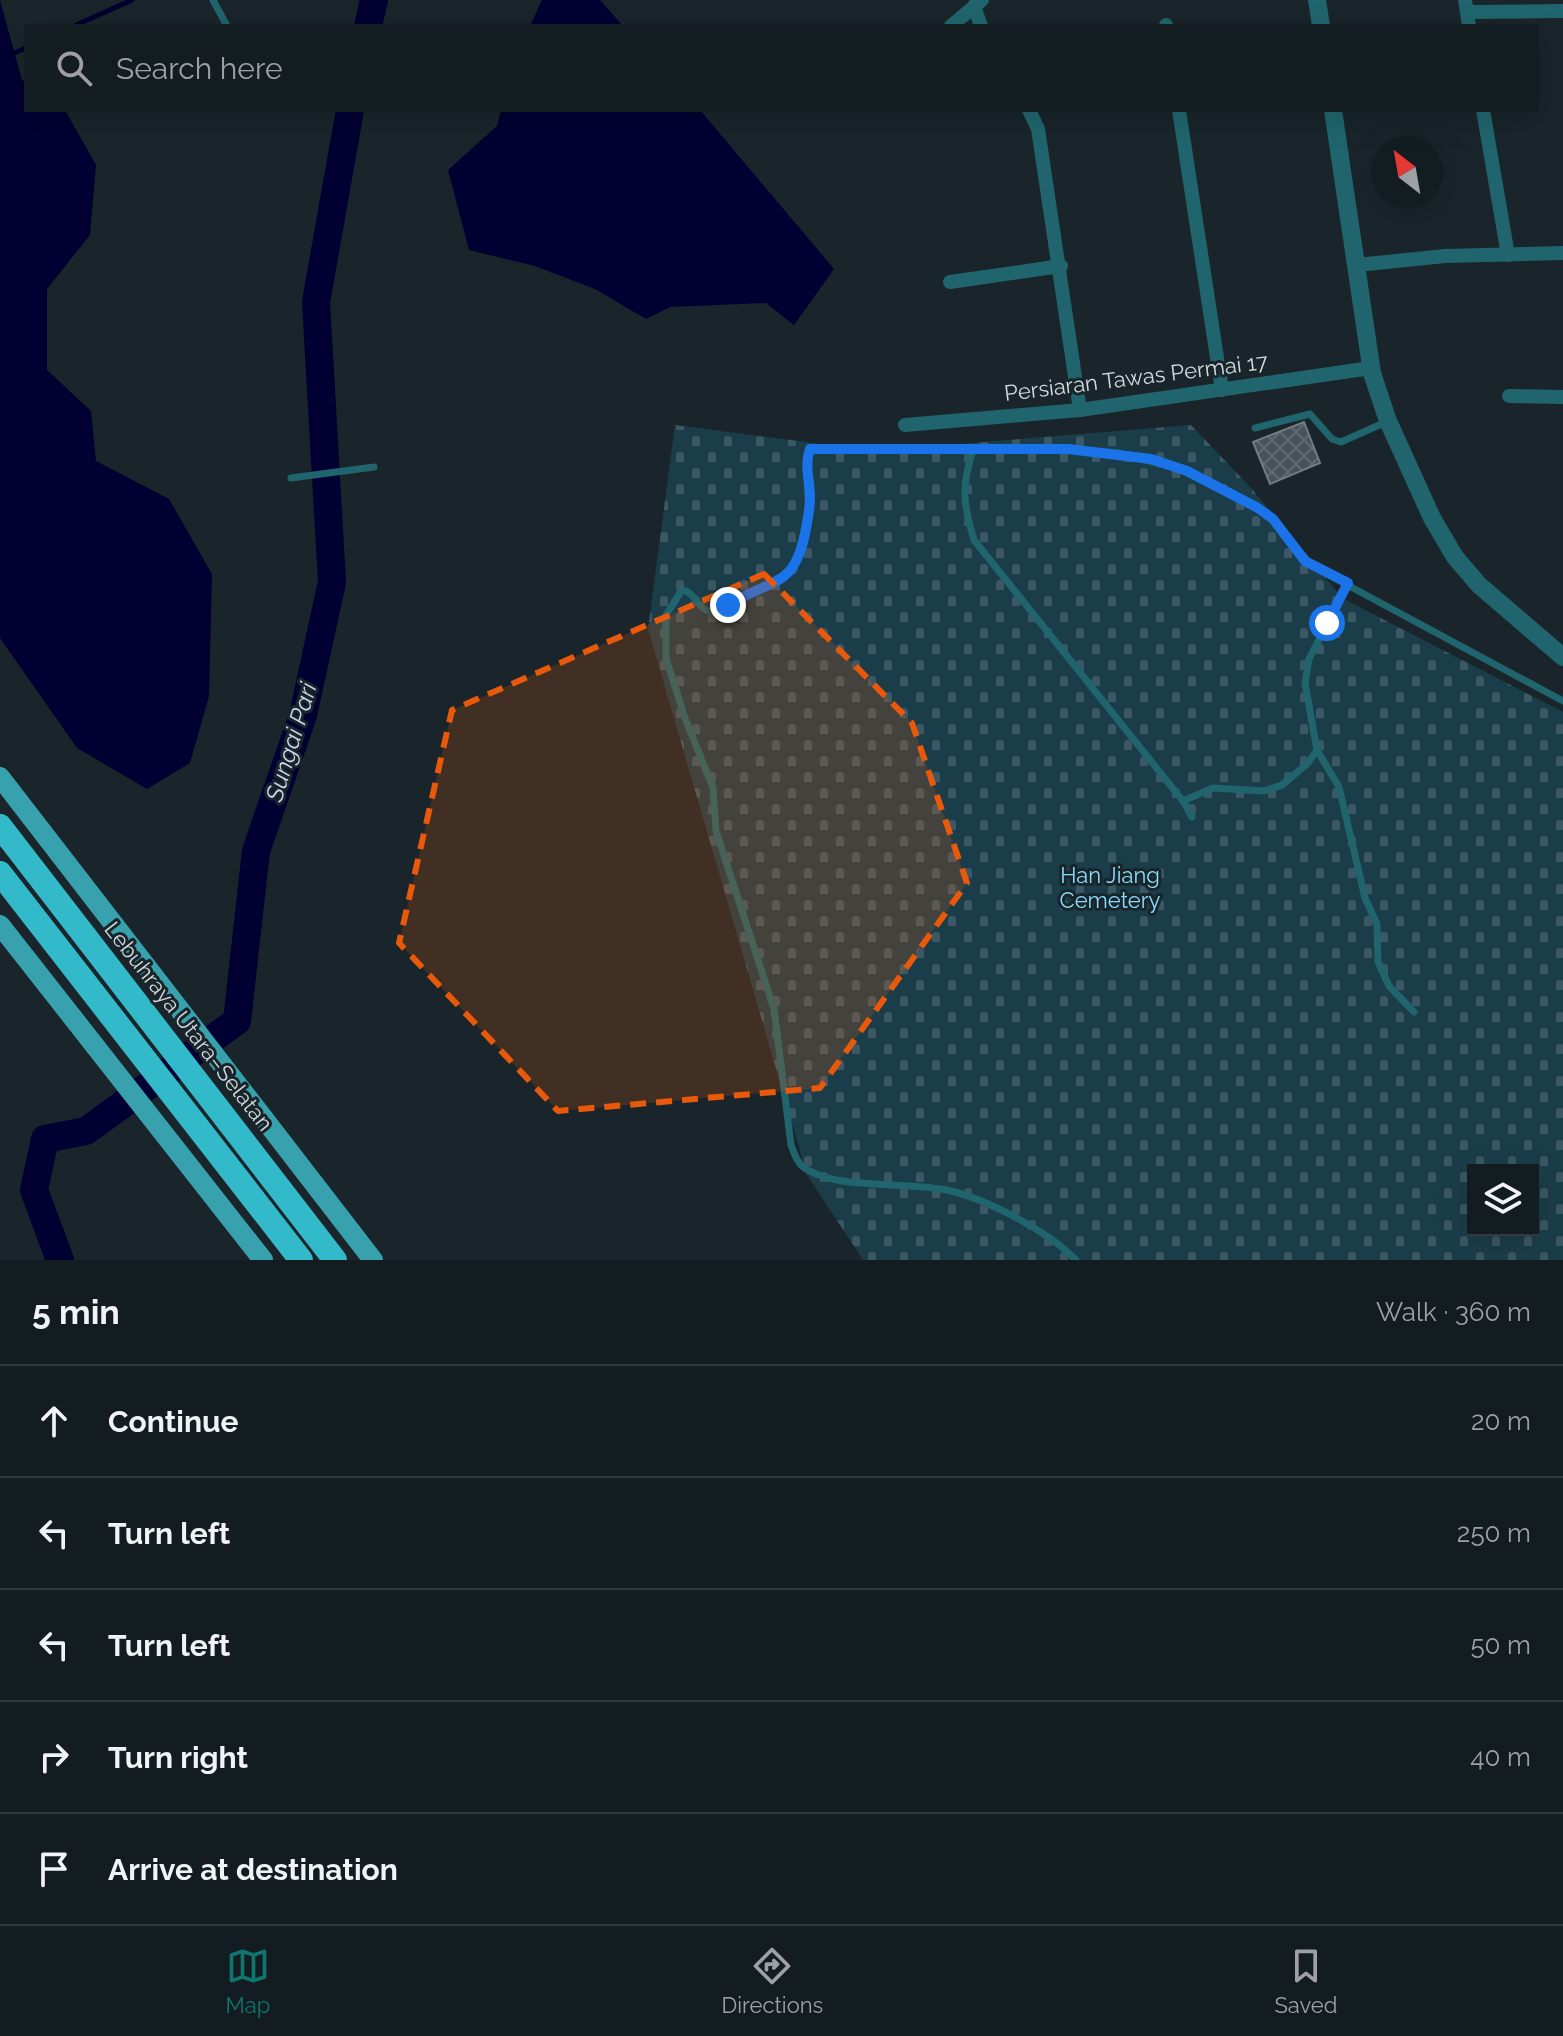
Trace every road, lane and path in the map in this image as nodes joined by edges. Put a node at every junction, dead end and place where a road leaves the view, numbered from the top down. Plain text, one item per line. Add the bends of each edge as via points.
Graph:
1 (213, 0) edge
2 (1317, 0) edge
3 (978, 3) edge
4 (1563, 11) edge
5 (1467, 13) edge
6 (226, 24) edge
7 (953, 24) edge
8 (981, 24) edge
9 (1321, 24) edge
10 (1030, 112) edge
11 (1179, 112) edge
12 (1333, 112) edge
13 (1483, 112) edge
14 (1563, 253) edge
15 (1508, 255) junction
16 (1357, 265) junction
17 (1061, 266) junction
18 (950, 282) dead end
19 (1371, 368) junction
20 (1222, 390) junction
21 (1509, 396) dead end
22 (1563, 397) edge
23 (1080, 410) junction
24 (1388, 421) junction
25 (905, 425) dead end
26 (1255, 428) dead end
27 (973, 450) junction
28 (374, 467) dead end
29 (291, 478) dead end
30 (1348, 583) junction
31 (1563, 657) edge
32 (1563, 701) edge
33 (1317, 750) junction
34 (0, 777) edge
35 (1183, 801) junction
36 (1192, 817) dead end
37 (0, 826) edge
38 (0, 873) edge
39 (0, 925) edge
40 (1414, 1012) dead end
41 (259, 1257) edge
42 (301, 1260) edge
43 (335, 1260) edge
44 (373, 1260) edge
45 (1076, 1260) edge

1 - 6 lane
2 - 9 street
3 - 7 street
3 - 8 street
4 - 5 street
10 - 17 street via 1038,129
11 - 20 street
12 - 16 street
13 - 15 street
14 - 15 street
15 - 16 street
16 - 19 street
17 - 18 street
17 - 23 street
19 - 20 street, Persiaran Tawas Permai 17
19 - 24 street
20 - 23 street, Persiaran Tawas Permai 17
21 - 22 street
23 - 25 street, Persiaran Tawas Permai 17
24 - 26 lane via 1341,442 1310,414
24 - 31 street via 1455,557 1479,585
27 - 30 lane via 1119,453 1187,471 1258,508 1305,561
27 - 35 lane via 963,501 974,540
27 - 45 lane via 810,449 809,512 794,570 712,612 689,591 679,591 666,615 664,643 685,718 713,788 716,831 774,1009 791,1145 798,1161 825,1177 963,1195 1039,1231
28 - 29 lane
30 - 32 lane via 1449,643
30 - 33 lane via 1309,659 1305,683
33 - 35 lane via 1282,785 1264,791 1213,788
33 - 40 lane via 1339,787 1365,898 1377,924 1378,962 1389,986
34 - 44 main road
35 - 36 lane
37 - 43 highway, Lebuhraya Utara–Selatan
38 - 42 highway
39 - 41 main road

